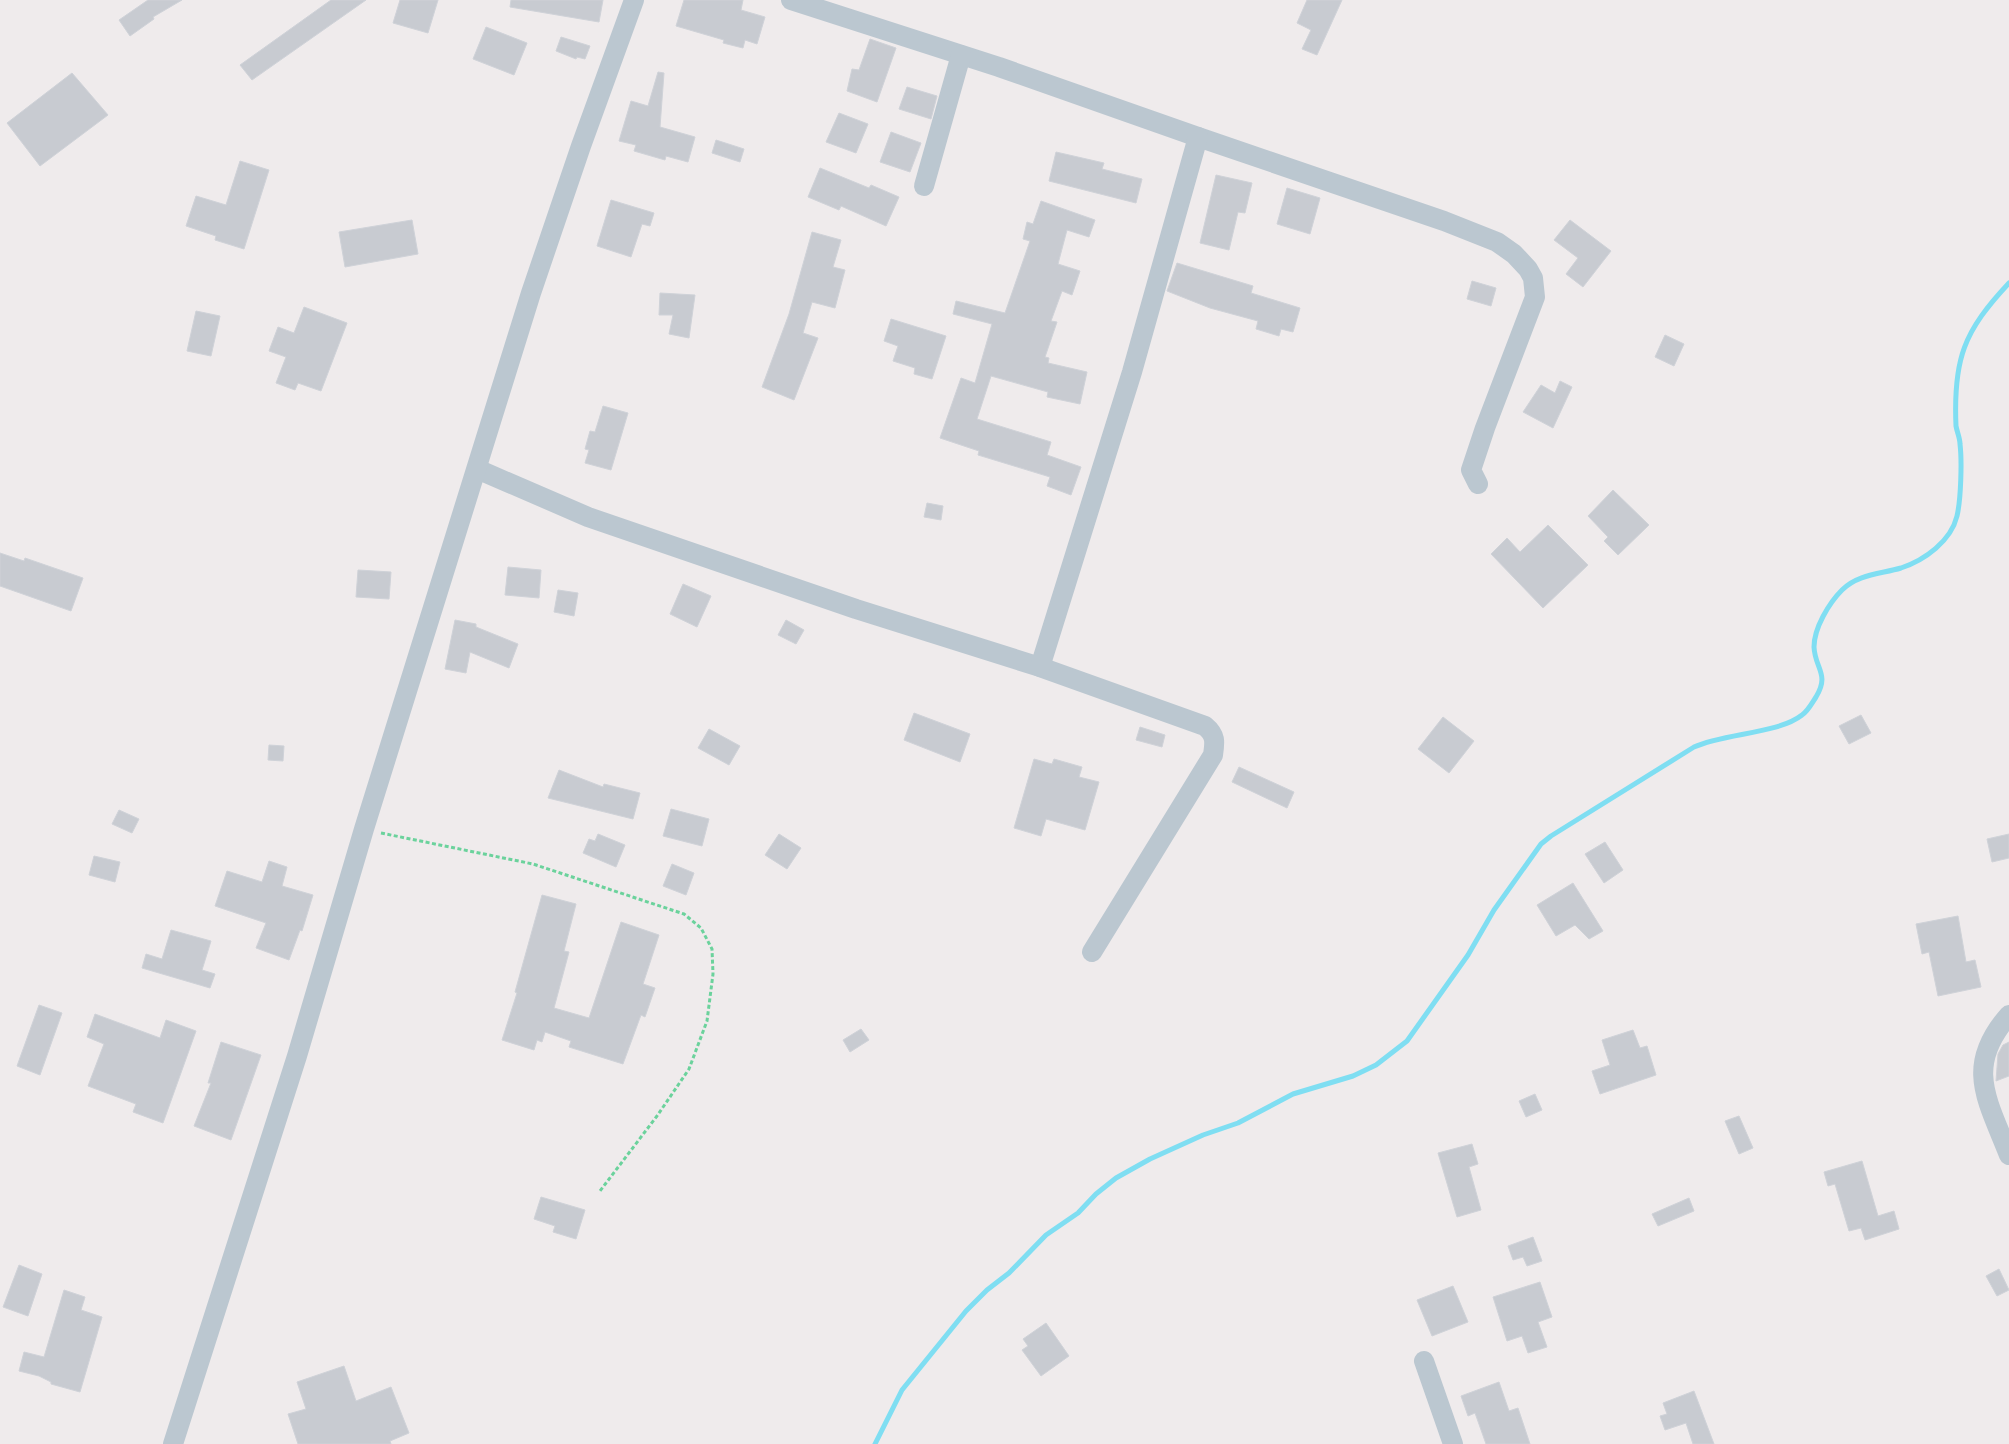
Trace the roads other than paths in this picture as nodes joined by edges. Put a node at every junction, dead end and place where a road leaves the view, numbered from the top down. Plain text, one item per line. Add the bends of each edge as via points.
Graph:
1 (634, 0) edge
2 (791, 0) edge
3 (960, 54) junction
4 (1198, 137) junction
5 (924, 186) dead end
6 (477, 469) junction
7 (1478, 484) dead end
8 (1040, 667) junction
9 (1092, 952) dead end
10 (2009, 1015) edge
11 (2009, 1155) edge
12 (1424, 1361) dead end
13 (173, 1444) edge
14 (1453, 1444) edge

1 - 6 street via 531,293
2 - 3 street
3 - 4 street
3 - 5 street
4 - 7 street via 1497,242 1528,269 1533,278 1534,297 1471,470
4 - 8 street via 1132,372
6 - 8 street via 597,520 856,609
6 - 13 street via 297,1056
8 - 9 street via 1205,726 1213,732 1213,756
10 - 11 street via 1994,1031 1982,1070 1984,1087
12 - 14 street

